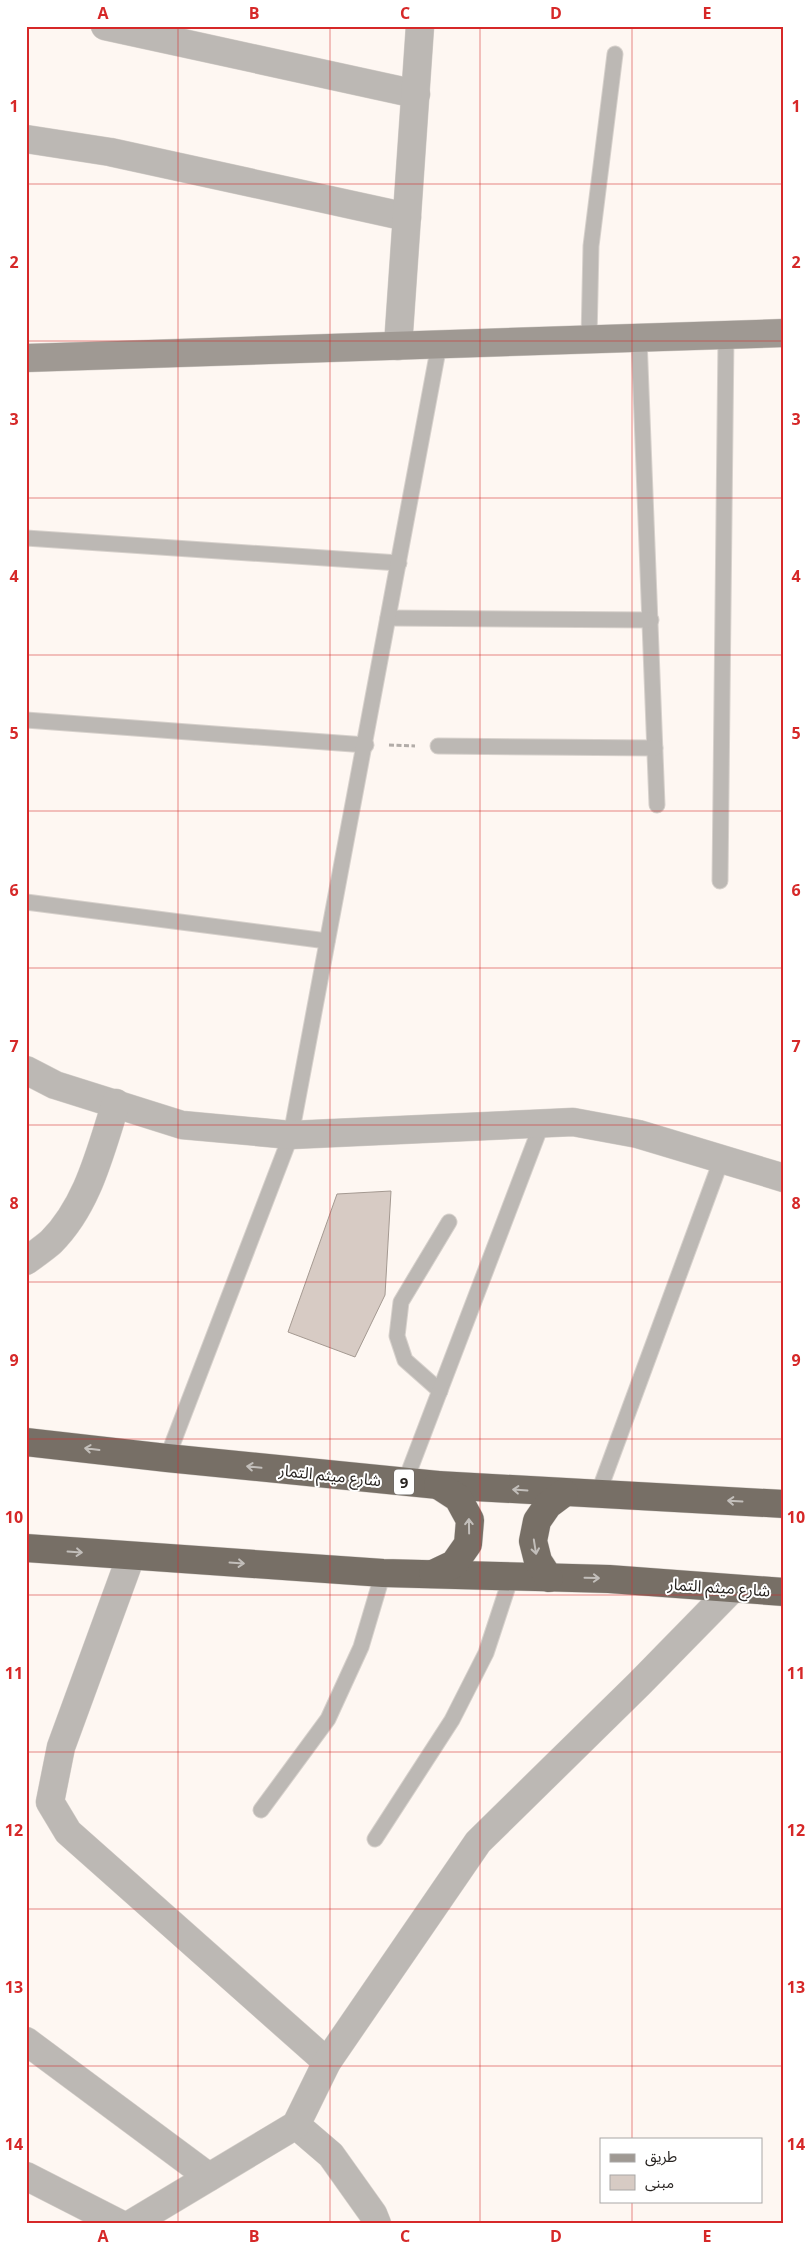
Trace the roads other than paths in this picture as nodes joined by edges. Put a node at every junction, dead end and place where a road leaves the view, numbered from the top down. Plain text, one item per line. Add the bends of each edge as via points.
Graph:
1 (105, 26) edge
2 (420, 26) edge
3 (616, 54) dead end
4 (416, 94) junction
5 (26, 139) edge
6 (408, 217) junction
7 (784, 333) edge
8 (726, 336) junction
9 (639, 338) junction
10 (589, 340) junction
11 (439, 345) junction
12 (398, 346) junction
13 (26, 358) edge
14 (26, 538) edge
15 (399, 563) junction
16 (388, 618) junction
17 (651, 620) junction
18 (26, 720) edge
19 (366, 745) junction
20 (438, 746) road end
21 (655, 748) junction
22 (657, 805) dead end
23 (720, 881) dead end
24 (26, 902) edge
25 (327, 941) junction
26 (26, 1070) edge
27 (116, 1103) junction
28 (542, 1123) junction
29 (291, 1135) junction
30 (722, 1158) junction
31 (784, 1178) edge
32 (449, 1222) dead end
33 (26, 1261) edge
34 (440, 1390) junction
35 (26, 1442) edge
36 (167, 1458) junction
37 (405, 1482) junction
38 (438, 1485) junction
39 (564, 1493) junction
40 (598, 1494) junction
41 (784, 1504) edge
42 (26, 1548) edge
43 (131, 1556) junction
44 (383, 1572) junction
45 (433, 1574) junction
46 (511, 1577) junction
47 (549, 1578) junction
48 (732, 1588) junction
49 (784, 1592) edge
50 (261, 1810) dead end
51 (375, 1839) dead end
52 (26, 2041) edge
53 (327, 2062) junction
54 (296, 2125) junction
55 (26, 2176) edge
56 (209, 2177) junction
57 (120, 2224) edge
58 (131, 2224) edge
59 (377, 2224) edge

1 - 4 street
2 - 4 street
3 - 10 lane via 591,246
4 - 6 street
5 - 6 street via 110,152
6 - 12 street
7 - 8 street
8 - 9 street
8 - 23 lane
9 - 10 street
9 - 17 lane
10 - 11 street
11 - 12 street
11 - 15 lane
12 - 13 street
14 - 15 lane
15 - 16 lane
16 - 17 lane
16 - 19 lane
17 - 21 lane
18 - 19 lane
19 - 25 lane
20 - 21 lane
21 - 22 lane
24 - 25 lane
25 - 29 lane
26 - 27 street via 55,1085
27 - 29 street via 182,1125
27 - 33 street via 91,1179 76,1210 51,1242
28 - 29 street
28 - 30 street via 573,1122 638,1134
28 - 34 lane
29 - 36 lane
30 - 31 street
30 - 40 lane
32 - 34 lane via 401,1302 397,1336 405,1360
34 - 37 lane
36 -> 35 highway, شارع ميثم التمار / 9
37 -> 36 highway, شارع ميثم التمار / 9
37 - 38 highway, شارع ميثم التمار / 9
39 -> 38 highway, شارع ميثم التمار / 9
45 -> 38 highway via 454,1564 468,1544 470,1520 458,1498
39 - 40 highway, شارع ميثم التمار / 9
39 -> 47 highway via 548,1505 537,1522 534,1541 538,1561
41 -> 40 highway, شارع ميثم التمار / 9
42 -> 43 highway, شارع ميثم التمار
43 -> 44 highway, شارع ميثم التمار
43 - 53 street via 61,1747 50,1802 68,1832
44 - 45 highway, شارع ميثم التمار
44 - 50 lane via 361,1647 328,1719
45 - 46 highway, شارع ميثم التمار
46 - 47 highway, شارع ميثم التمار
46 - 51 lane via 486,1653 452,1720
47 -> 48 highway, شارع ميثم التمار
48 - 49 highway, شارع ميثم التمار
48 - 53 street via 478,1842
52 - 56 street
53 - 54 street
54 - 56 street
54 - 59 street via 331,2155
55 - 57 street
56 - 58 street

